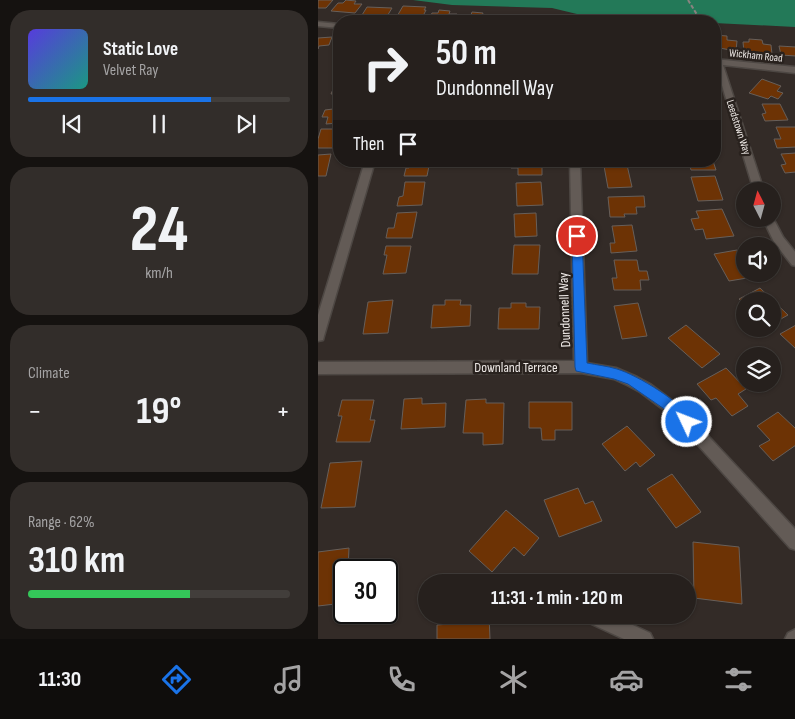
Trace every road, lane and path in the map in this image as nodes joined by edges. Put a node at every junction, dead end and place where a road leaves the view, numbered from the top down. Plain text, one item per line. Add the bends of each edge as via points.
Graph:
1 (688, 0) edge
2 (697, 15) edge
3 (318, 24) edge
4 (333, 25) edge
5 (721, 62) edge
6 (796, 70) edge
7 (721, 77) edge
8 (368, 167) edge
9 (575, 167) edge
10 (756, 182) edge
11 (772, 228) edge
12 (796, 262) edge
13 (318, 336) edge
14 (581, 367) junction
15 (318, 368) edge
16 (796, 542) edge
17 (611, 624) edge
18 (644, 639) edge

1 - 2 path
3 - 4 street
5 - 6 street, Wickham Road
7 - 10 street, Leedstown Way
8 - 13 street
9 - 14 street, Dundonnell Way
11 - 12 street
14 - 15 street, Downland Terrace
14 - 16 street, Downland Terrace via 616,374 632,381 677,412
17 - 18 street

